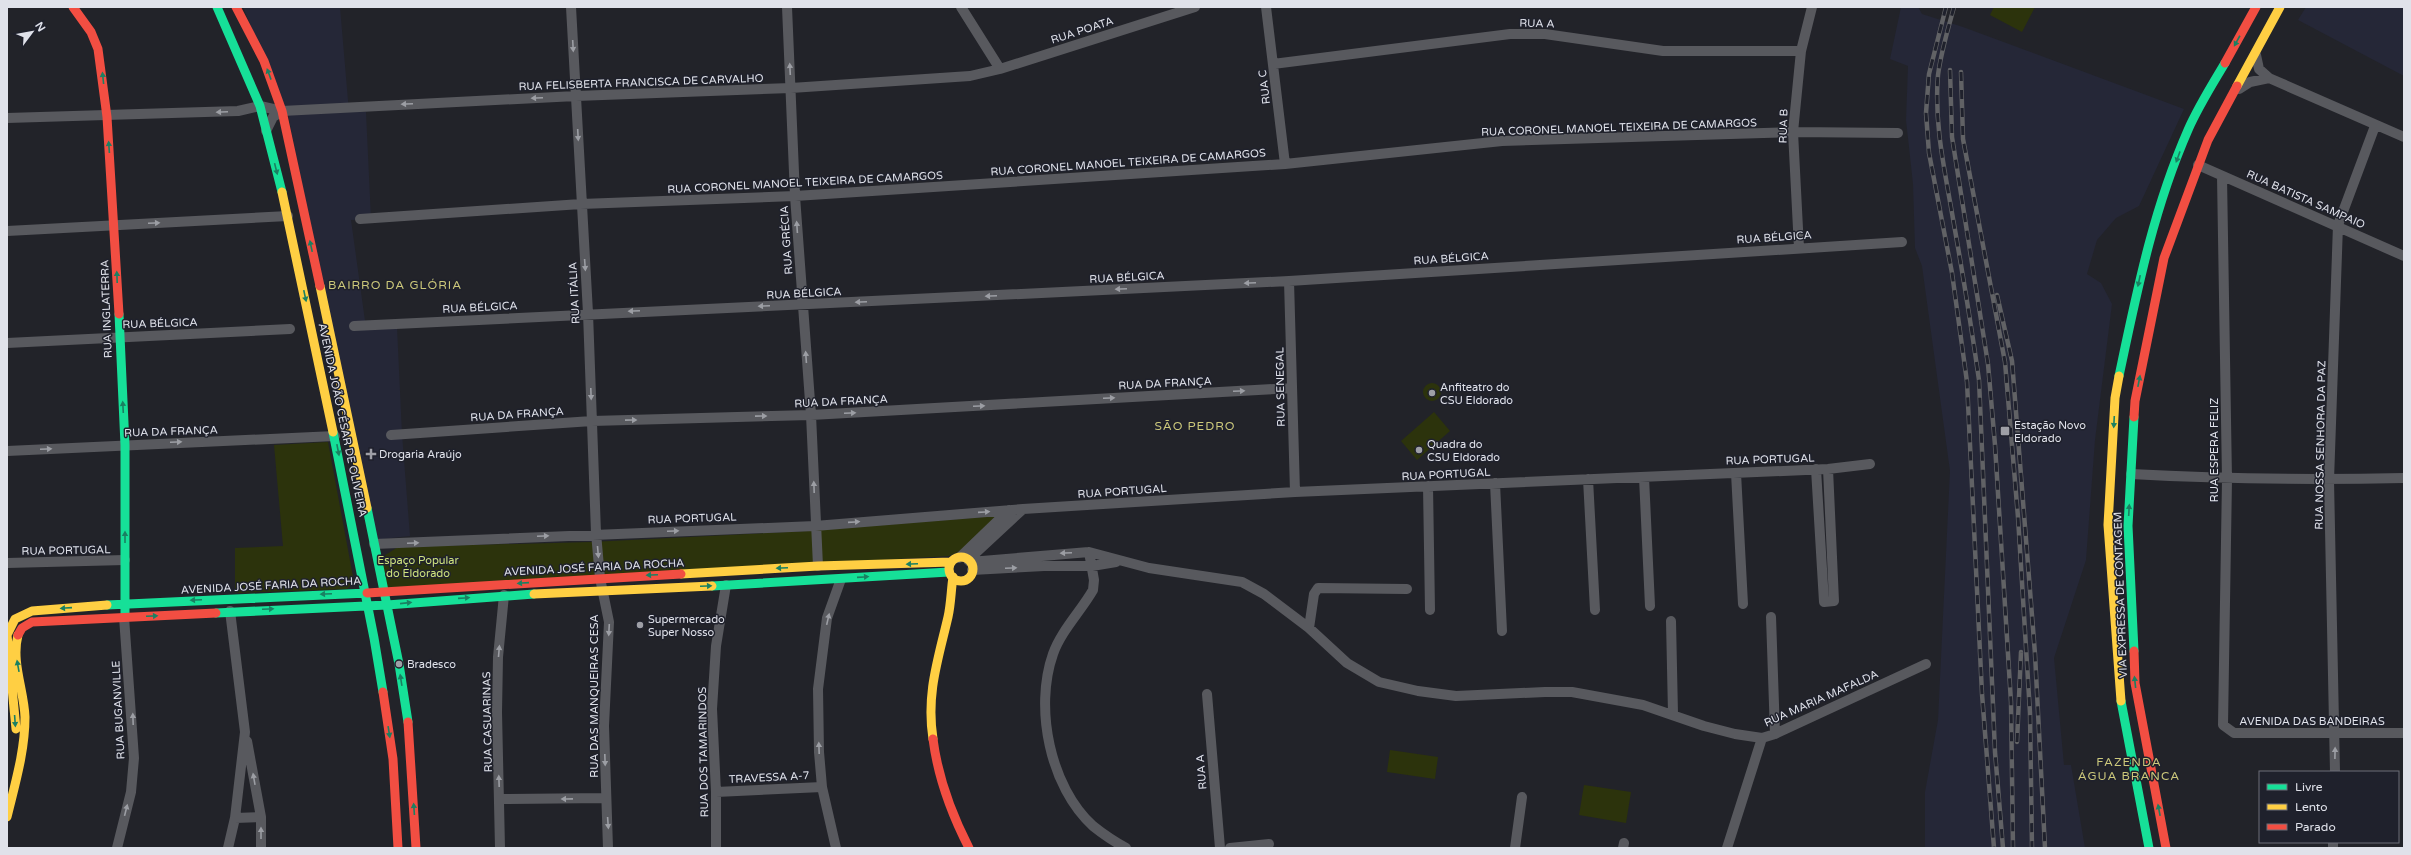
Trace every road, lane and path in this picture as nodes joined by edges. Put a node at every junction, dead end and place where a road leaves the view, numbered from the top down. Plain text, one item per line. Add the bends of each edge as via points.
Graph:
1 (73, 7) edge
2 (217, 7) edge
3 (236, 7) edge
4 (571, 7) edge
5 (787, 7) edge
6 (960, 7) edge
7 (1195, 7) edge
8 (1266, 7) edge
9 (1812, 7) edge
10 (2256, 7) edge
11 (2280, 7) edge
12 (1801, 51) junction
13 (2255, 53) junction
14 (1273, 64) junction
15 (1000, 69) junction
16 (2269, 78) junction
17 (790, 88) junction
18 (2234, 92) junction
19 (576, 96) junction
20 (260, 106) junction
21 (282, 111) junction
22 (107, 117) junction
23 (7, 118) edge
24 (2375, 126) junction
25 (266, 132) junction
26 (1793, 132) junction
27 (1898, 133) dead end
28 (2404, 137) edge
29 (1285, 164) junction
30 (2198, 165) junction
31 (2222, 176) junction
32 (795, 196) junction
33 (581, 204) junction
34 (288, 216) junction
35 (360, 219) dead end
36 (115, 225) junction
37 (2338, 225) junction
38 (7, 231) edge
39 (1902, 242) dead end
40 (1799, 248) junction
41 (2404, 256) edge
42 (1289, 280) junction
43 (802, 305) junction
44 (588, 313) junction
45 (354, 326) dead end
46 (290, 329) dead end
47 (119, 336) junction
48 (7, 343) edge
49 (1292, 388) junction
50 (811, 415) junction
51 (592, 421) junction
52 (391, 435) dead end
53 (335, 436) junction
54 (125, 445) junction
55 (7, 451) edge
56 (1870, 464) dead end
57 (1816, 469) junction
58 (1828, 469) junction
59 (1736, 473) junction
60 (2131, 474) junction
61 (1644, 477) junction
62 (2404, 478) edge
63 (1588, 479) junction
64 (2227, 479) junction
65 (2329, 480) junction
66 (1495, 483) junction
67 (1428, 486) junction
68 (1295, 492) junction
69 (1023, 509) junction
70 (1010, 510) junction
71 (815, 526) junction
72 (596, 534) junction
73 (374, 544) junction
74 (1089, 552) junction
75 (125, 560) junction
76 (1118, 561) junction
77 (7, 563) edge
78 (818, 566) junction
79 (1092, 566) junction
80 (961, 568) junction
81 (600, 578) junction
82 (841, 579) junction
83 (726, 585) junction
84 (1407, 589) dead end
85 (604, 591) junction
86 (384, 592) junction
87 (365, 593) junction
88 (504, 595) junction
89 (125, 604) junction
90 (1743, 604) dead end
91 (387, 605) junction
92 (368, 606) junction
93 (1650, 606) dead end
94 (949, 610) junction
95 (1430, 610) dead end
96 (1595, 610) dead end
97 (230, 611) junction
98 (124, 617) junction
99 (1771, 617) dead end
100 (1671, 620) dead end
101 (9, 625) edge
102 (1309, 628) junction
103 (1502, 631) dead end
104 (1926, 664) dead end
105 (1206, 694) dead end
106 (1673, 714) junction
107 (2223, 725) joint
108 (245, 732) junction
109 (1775, 734) junction
110 (2404, 734) edge
111 (2335, 735) junction
112 (1762, 738) junction
113 (2335, 771) edge
114 (17, 774) junction
115 (822, 787) junction
116 (716, 792) junction
117 (1522, 797) dead end
118 (606, 798) junction
119 (500, 799) junction
120 (7, 817) edge
121 (261, 817) junction
122 (234, 818) junction
123 (1269, 844) dead end
124 (117, 848) edge
125 (228, 848) edge
126 (261, 848) edge
127 (398, 848) edge
128 (416, 848) edge
129 (500, 848) edge
130 (608, 848) edge
131 (716, 848) edge
132 (836, 848) edge
133 (968, 848) edge
134 (1126, 848) edge
135 (1220, 848) edge
136 (1230, 848) edge
137 (1515, 848) edge
138 (1727, 848) edge
139 (2149, 848) edge
140 (2166, 848) edge

22 -> 1 main road, RUA INGLATERRA via 98,49 91,32
2 - 20 main road, AVENIDA JOÃO CÉSAR DE OLIVEIRA
21 -> 3 main road, AVENIDA JOÃO CÉSAR DE OLIVEIRA via 264,61
4 -> 19 street, RUA ITÁLIA
17 -> 5 street, RUA GRÉCIA
6 - 15 street
7 - 15 street, RUA POATA
8 - 14 street, RUA C
9 - 12 street, RUA B
10 -> 139 main road, VIA EXPRESSA DE CONTAGEM via 2188,129 2164,192 2145,252 2115,398 2108,524 2118,687
11 - 13 main road, VIA EXPRESSA DE CONTAGEM
12 - 14 street, RUA A via 1663,51 1545,34 1510,34
12 - 26 street, RUA B
13 - 16 street via 2259,69
13 - 18 main road, VIA EXPRESSA DE CONTAGEM
14 - 29 street, RUA C
15 - 17 street, RUA FELISBERTA FRANCISCA DE CARVALHO via 970,76
16 - 18 street via 2250,82
16 - 24 street
17 - 19 street, RUA FELISBERTA FRANCISCA DE CARVALHO
17 - 32 street, RUA GRÉCIA
18 - 30 main road, VIA EXPRESSA DE CONTAGEM via 2208,140
19 -> 21 street, RUA FELISBERTA FRANCISCA DE CARVALHO
19 -> 33 street, RUA ITÁLIA
20 - 21 street, RUA FELISBERTA FRANCISCA DE CARVALHO
20 -> 22 street via 238,111
20 - 25 main road, AVENIDA JOÃO CÉSAR DE OLIVEIRA
21 - 25 street via 273,117
73 -> 21 main road, AVENIDA JOÃO CÉSAR DE OLIVEIRA
22 - 23 street
36 -> 22 main road, RUA INGLATERRA
24 - 28 street
24 - 37 street, RUA NOSSA SENHORA DA PAZ
25 -> 34 main road, AVENIDA JOÃO CÉSAR DE OLIVEIRA
26 - 27 street, RUA CORONEL MANOEL TEIXEIRA DE CAMARGOS
26 - 29 street, RUA CORONEL MANOEL TEIXEIRA DE CAMARGOS via 1502,142
26 - 40 street, RUA B
29 - 32 street, RUA CORONEL MANOEL TEIXEIRA DE CAMARGOS
30 - 31 street, RUA BATISTA SAMPAIO
60 -> 30 main road, VIA EXPRESSA DE CONTAGEM via 2135,401 2164,258
31 - 37 street, RUA BATISTA SAMPAIO
31 - 64 street, RUA ESPERA FELIZ
32 - 33 street, RUA CORONEL MANOEL TEIXEIRA DE CAMARGOS
43 -> 32 street, RUA GRÉCIA
33 - 35 street, RUA CORONEL MANOEL TEIXEIRA DE CAMARGOS
33 -> 44 street, RUA ITÁLIA
36 -> 34 street
34 -> 53 main road, AVENIDA JOÃO CÉSAR DE OLIVEIRA
36 - 38 street
47 -> 36 main road, RUA INGLATERRA
37 - 41 street, RUA BATISTA SAMPAIO
37 - 65 street, RUA NOSSA SENHORA DA PAZ
39 - 40 street, RUA BÉLGICA
40 - 42 street, RUA BÉLGICA
42 -> 43 street, RUA BÉLGICA
42 - 49 street, RUA SENEGAL
43 -> 44 street, RUA BÉLGICA
50 -> 43 street, RUA GRÉCIA
44 - 45 street, RUA BÉLGICA
44 -> 51 street, RUA ITÁLIA
46 - 47 street, RUA BÉLGICA
47 - 48 street, RUA BÉLGICA
54 -> 47 main road, RUA INGLATERRA
50 -> 49 street, RUA DA FRANÇA
49 - 68 street, RUA SENEGAL
51 -> 50 street, RUA DA FRANÇA
71 -> 50 street, RUA GRÉCIA
51 - 52 street, RUA DA FRANÇA
51 - 72 street, RUA ITÁLIA
54 -> 53 street, RUA DA FRANÇA
53 -> 87 main road, AVENIDA JOÃO CÉSAR DE OLIVEIRA
55 -> 54 street, RUA DA FRANÇA
75 -> 54 main road, RUA INGLATERRA
56 - 58 street, RUA PORTUGAL
57 - 58 street, RUA PORTUGAL
57 - 58 street via 1824,602 1834,601
57 - 59 street, RUA PORTUGAL
59 - 61 street, RUA PORTUGAL
59 - 90 street
60 - 64 street
140 -> 60 main road, VIA EXPRESSA DE CONTAGEM via 2135,683 2128,526
61 - 63 street, RUA PORTUGAL
61 - 93 street
62 - 65 street
63 - 66 street, RUA PORTUGAL
63 - 96 street
64 - 65 street
64 - 107 street, RUA ESPERA FELIZ
65 - 111 street, RUA NOSSA SENHORA DA PAZ
66 - 67 street, RUA PORTUGAL
66 - 103 street
67 - 68 street, RUA PORTUGAL
67 - 95 street
68 - 69 street, RUA PORTUGAL
69 - 70 street, RUA PORTUGAL
69 - 80 street
71 -> 70 street, RUA PORTUGAL
70 - 80 street
72 -> 71 street, RUA PORTUGAL
71 - 78 street, RUA GRÉCIA
73 -> 72 street, RUA PORTUGAL
72 -> 81 street, RUA ITÁLIA
73 - 86 main road, AVENIDA JOÃO CÉSAR DE OLIVEIRA
74 - 76 street, RUA MARIA MAFALDA
74 - 79 street
74 -> 80 street, RUA MARIA MAFALDA via 1044,554
75 - 77 street, RUA PORTUGAL
75 - 89 main road, RUA INGLATERRA
76 - 79 street, RUA MARIA MAFALDA
76 - 102 street, RUA MARIA MAFALDA via 1242,582 1264,594
80 -> 78 main road, AVENIDA JOSÉ FARIA DA ROCHA
78 -> 81 main road, AVENIDA JOSÉ FARIA DA ROCHA
80 -> 79 street, RUA MARIA MAFALDA
79 - 134 street via 1093,590 1053,654 1046,683 1049,744 1059,776 1074,802 1093,825
82 -> 80 main road, AVENIDA JOSÉ FARIA DA ROCHA
80 - 94 main road
80 - 94 main road
81 - 85 street, RUA DAS MANQUEIRAS CESA
81 -> 86 main road, AVENIDA JOSÉ FARIA DA ROCHA
82 - 83 main road, AVENIDA JOSÉ FARIA DA ROCHA
115 -> 82 street via 818,689 827,618
85 -> 83 main road, AVENIDA JOSÉ FARIA DA ROCHA
83 - 116 street, RUA DOS TAMARINDOS via 716,646 712,709
84 - 102 street via 1318,588 1314,594
85 - 88 main road, AVENIDA JOSÉ FARIA DA ROCHA
85 -> 118 street, RUA DAS MANQUEIRAS CESA via 609,622 604,726
86 - 87 main road, AVENIDA JOSÉ FARIA DA ROCHA
86 - 91 main road, AVENIDA JOÃO CÉSAR DE OLIVEIRA
87 -> 89 main road, AVENIDA JOSÉ FARIA DA ROCHA
87 - 92 main road, AVENIDA JOÃO CÉSAR DE OLIVEIRA
91 -> 88 main road, AVENIDA JOSÉ FARIA DA ROCHA
119 -> 88 street, RUA CASUARINAS via 498,657
89 - 98 main road, RUA INGLATERRA
89 -> 101 main road, AVENIDA JOSÉ FARIA DA ROCHA via 32,611 15,619
91 - 92 main road, AVENIDA JOSÉ FARIA DA ROCHA
128 -> 91 main road, AVENIDA JOÃO CÉSAR DE OLIVEIRA via 410,732
97 -> 92 main road, AVENIDA JOSÉ FARIA DA ROCHA
92 -> 127 main road, AVENIDA JOÃO CÉSAR DE OLIVEIRA via 394,759
94 - 133 main road via 935,663 931,730 944,796
98 -> 97 main road, AVENIDA JOSÉ FARIA DA ROCHA
97 - 108 street
114 -> 98 main road, AVENIDA JOSÉ FARIA DA ROCHA via 23,751 25,723 16,656 20,630 32,622
124 -> 98 street, RUA BUGANVILLE via 131,792 134,758
99 - 109 street
100 - 106 street
101 -> 114 main road, AVENIDA JOSÉ FARIA DA ROCHA via 7,647 16,720
102 - 106 street, RUA MARIA MAFALDA via 1347,663 1379,682 1456,696 1572,692 1643,705
104 - 109 street, RUA MARIA MAFALDA
105 - 135 street, RUA A
106 - 112 street, RUA MARIA MAFALDA via 1704,726
107 - 111 street, AVENIDA DAS BANDEIRAS via 2234,733
121 -> 108 street
108 - 122 street
109 - 112 street, RUA MARIA MAFALDA
110 - 111 street, AVENIDA DAS BANDEIRAS
113 -> 111 street, RUA NOSSA SENHORA DA PAZ
112 - 138 street
114 - 120 main road, AVENIDA JOSÉ FARIA DA ROCHA
115 - 116 street, TRAVESSA A-7
115 - 132 street
116 - 131 street, RUA DOS TAMARINDOS
117 - 137 street
118 -> 119 street
118 -> 130 street, RUA DAS MANQUEIRAS CESA
119 - 129 street, RUA CASUARINAS
121 - 122 street
126 -> 121 street
122 - 125 street
123 - 136 street

